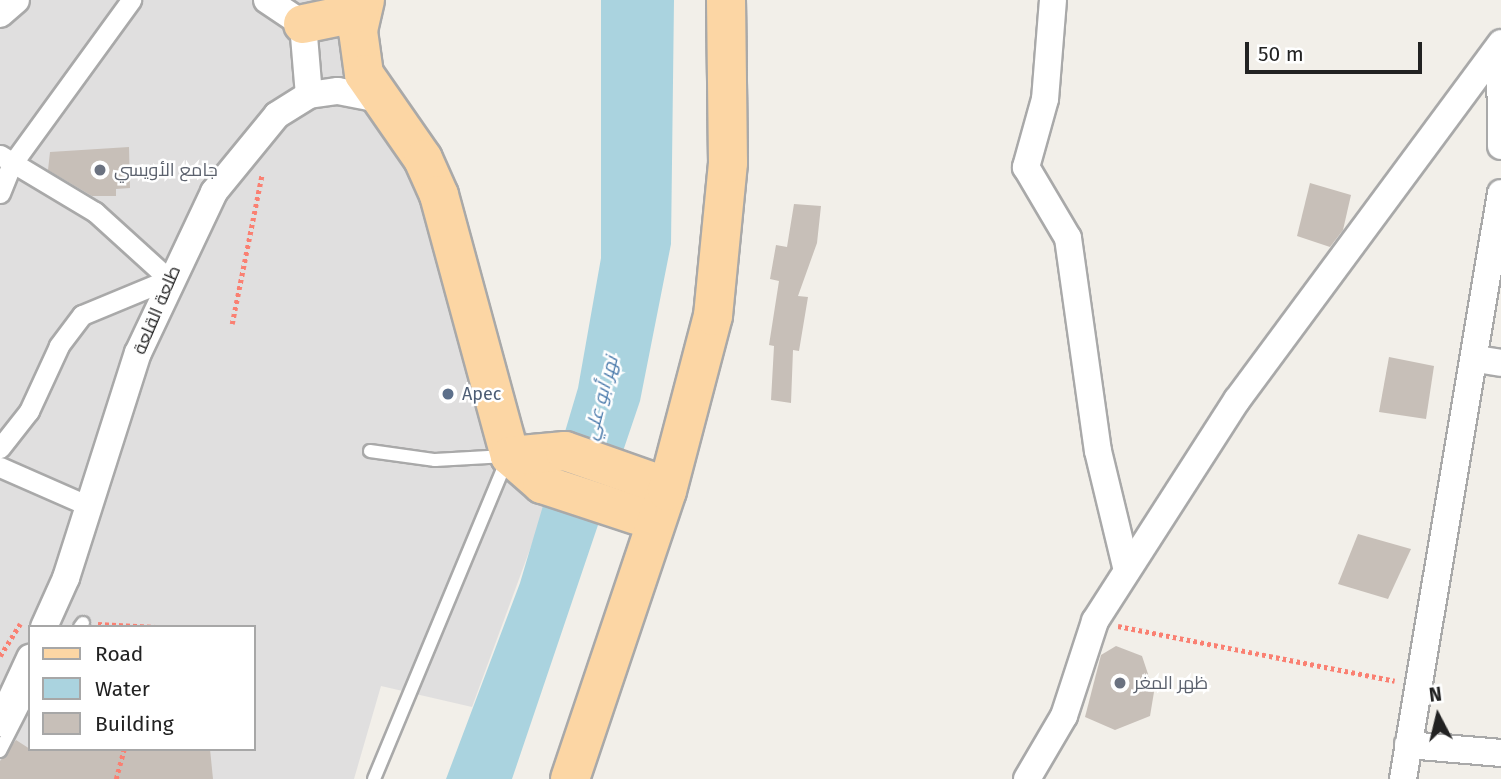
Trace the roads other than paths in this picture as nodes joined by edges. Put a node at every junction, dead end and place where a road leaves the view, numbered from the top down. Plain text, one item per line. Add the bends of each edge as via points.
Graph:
1 (16, 0) edge
2 (131, 0) edge
3 (267, 0) edge
4 (701, 0) edge
5 (726, 0) edge
6 (1053, 0) edge
7 (362, 6) edge
8 (0, 14) edge
9 (303, 24) junction
10 (1500, 45) edge
11 (309, 95) junction
12 (375, 98) junction
13 (1501, 146) edge
14 (6, 160) edge
15 (0, 193) edge
16 (1501, 193) edge
17 (169, 279) junction
18 (1489, 361) edge
19 (0, 448) edge
20 (370, 451) dead end
21 (510, 456) junction
22 (0, 467) edge
23 (631, 494) junction
24 (91, 507) junction
25 (1127, 571) junction
26 (45, 625) edge
27 (28, 662) edge
28 (28, 696) edge
29 (0, 723) edge
30 (1408, 745) junction
31 (0, 751) edge
32 (1501, 753) edge
33 (374, 779) edge
34 (545, 779) edge
35 (570, 779) edge
36 (1027, 779) edge
37 (1403, 779) edge

1 - 8 street
2 - 14 street
3 - 9 street
4 - 23 main road via 696,255
5 - 35 main road via 728,163 713,316 667,491
6 - 25 street via 1045,99 1026,167 1068,238 1098,452
7 - 9 main road
7 - 12 main road via 361,62
9 - 11 street
10 - 13 street
10 - 25 street via 1237,400
11 - 12 street, طلعة القلعة via 338,91
11 - 17 street, طلعة القلعة via 277,115 214,192
12 - 21 main road via 408,137 439,195
14 - 15 street
14 - 17 street via 95,212
16 - 18 street
17 - 19 street via 82,316 59,346 29,411
17 - 24 street, طلعة القلعة via 138,353
18 - 30 street
20 - 21 lane via 435,460
21 - 23 main road
21 - 33 lane
22 - 24 street
23 - 34 main road
24 - 26 street, طلعة القلعة
25 - 36 street via 1095,621 1064,716
27 - 29 street
28 - 31 lane
30 - 32 street
30 - 37 street

